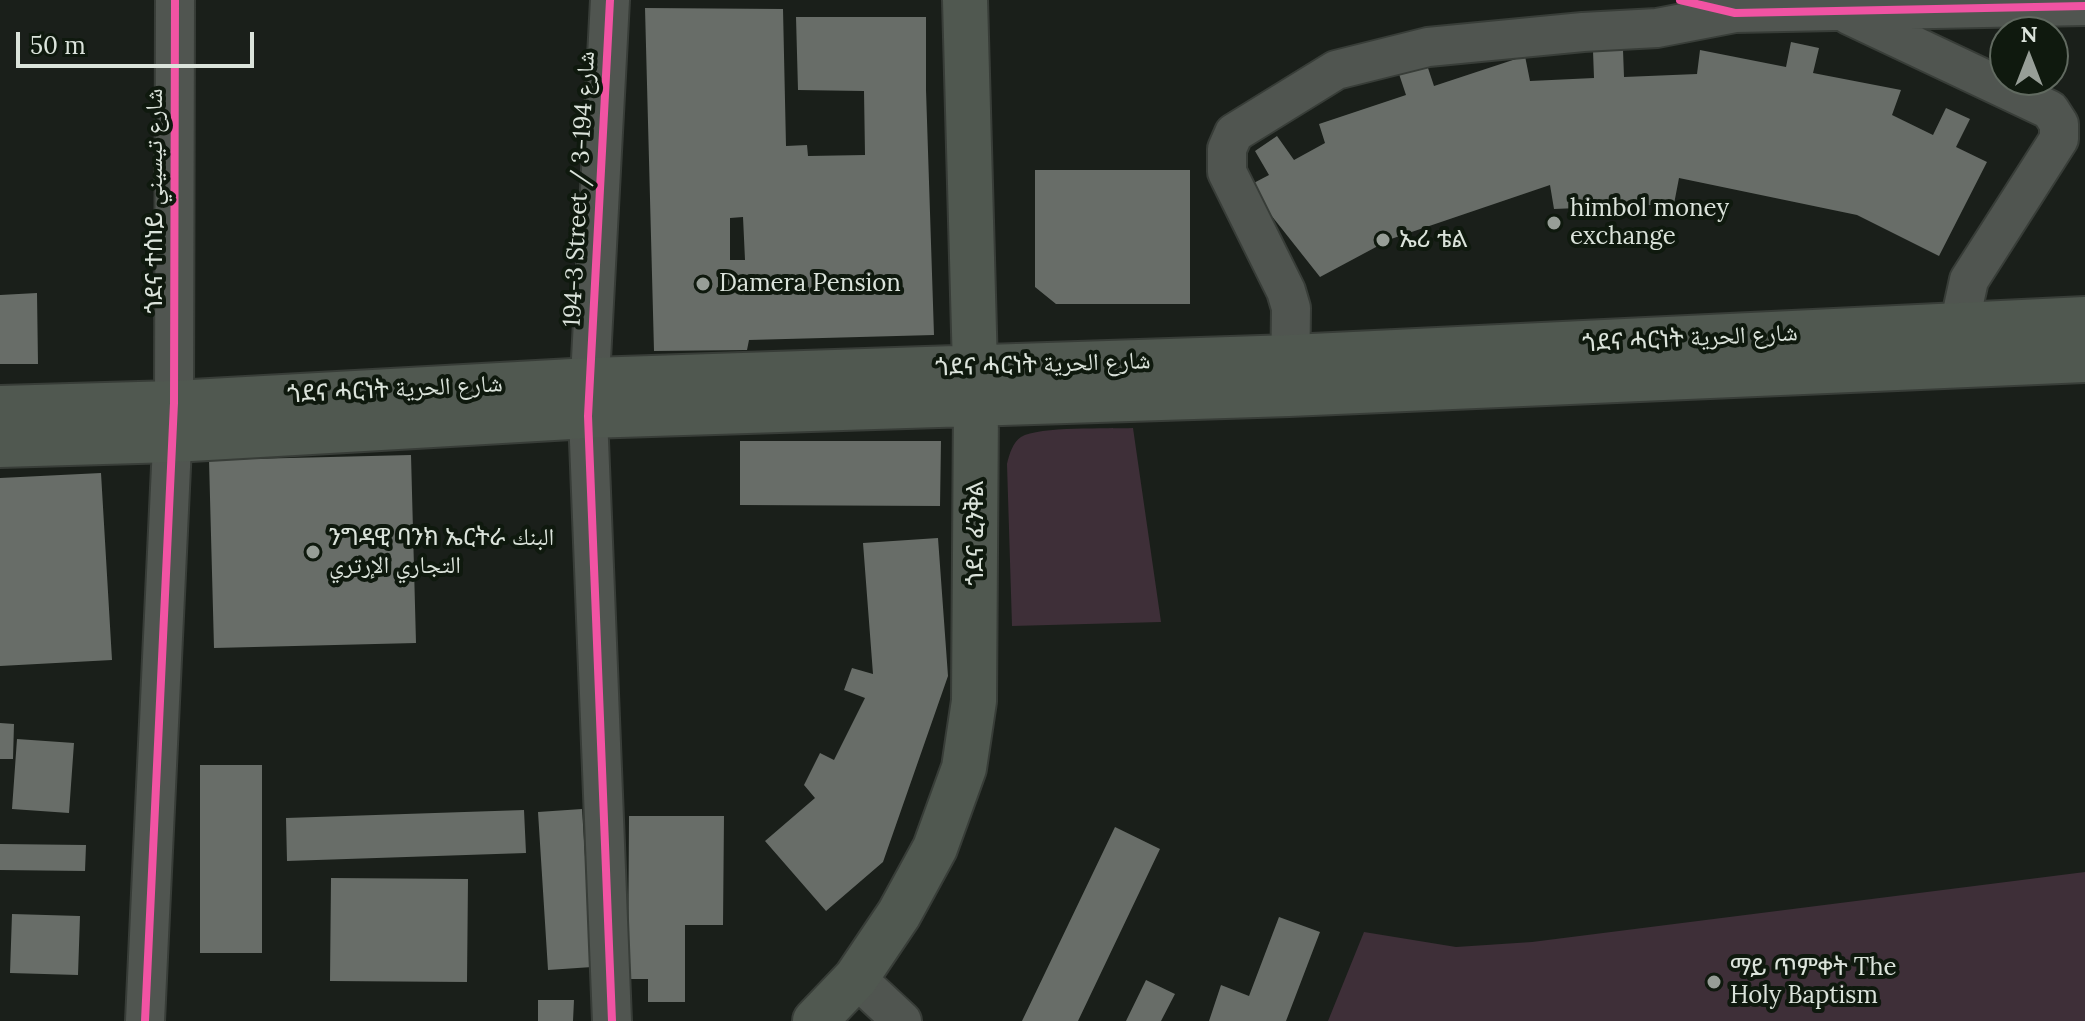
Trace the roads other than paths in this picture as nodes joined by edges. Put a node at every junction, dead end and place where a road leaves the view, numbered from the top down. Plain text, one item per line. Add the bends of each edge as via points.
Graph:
1 (175, 0) edge
2 (610, 0) edge
3 (965, 0) edge
4 (1680, 0) edge
5 (2085, 6) edge
6 (1843, 12) junction
7 (1735, 13) junction
8 (2085, 319) edge
9 (1959, 345) junction
10 (2085, 360) edge
11 (1290, 376) junction
12 (975, 386) junction
13 (590, 398) junction
14 (0, 408) edge
15 (174, 421) junction
16 (0, 445) edge
17 (856, 978) junction
18 (145, 1021) edge
19 (612, 1021) edge
20 (815, 1021) edge
21 (902, 1021) edge

1 - 15 street, ጎደና ተሰነይ شارع تيسيني
2 - 13 street, 194-3 Street / شارع 194-3
3 - 12 main road, ጎደና ፈንቅል
4 - 7 street
5 - 6 street
6 - 7 street
6 - 9 street via 2050,110 2059,124 2059,139 1969,280
7 - 11 street via 1657,28 1428,47 1336,70 1234,133 1227,149 1227,172 1291,308
8 - 9 main road, ጎደና ሓርነት شارع الحرية
9 - 10 main road, ጎደና ሓርነት شارع الحرية
9 - 11 main road, ጎደና ሓርነት شارع الحرية
11 - 12 main road, ጎደና ሓርነት شارع الحرية
12 - 13 main road, ጎደና ሓርነት شارع الحرية
12 - 17 main road, ጎደና ፈንቅል via 974,701 964,768 935,848
13 - 15 main road, ጎደና ሓርነት شارع الحرية
13 - 19 street, 194-3 Street / شارع 194-3
14 - 15 main road, ጎደና ሓርነት شارع الحرية
15 - 16 main road, ጎደና ሓርነት شارع الحرية
15 - 18 street, ጎደና ተሰነይ شارع تيسيني
17 - 20 main road, ጎደና ፈንቅል
17 - 21 street

